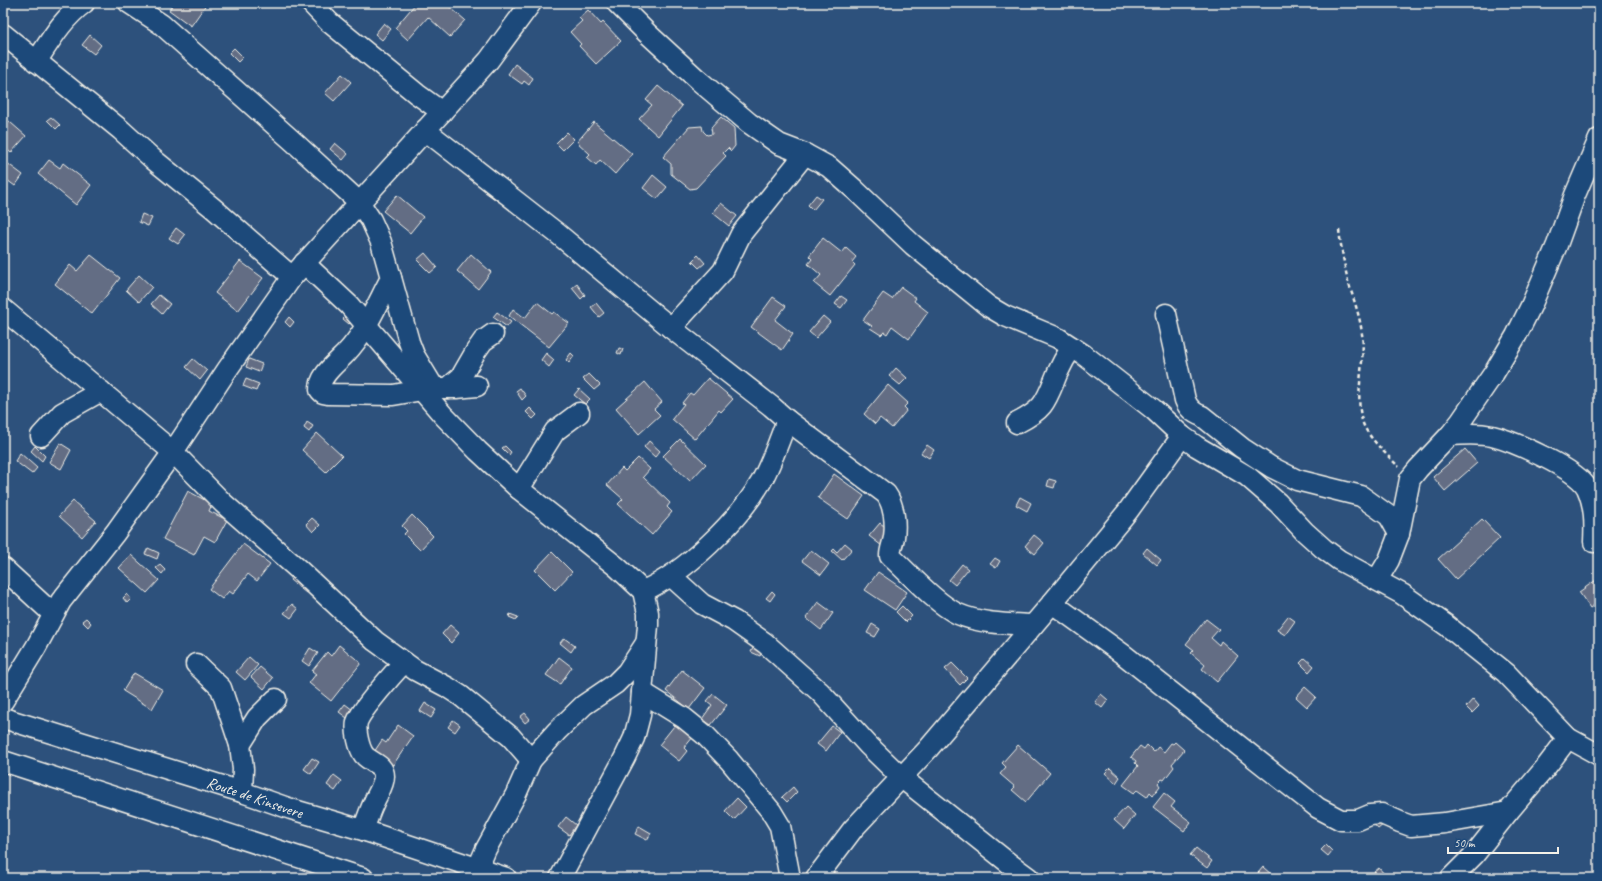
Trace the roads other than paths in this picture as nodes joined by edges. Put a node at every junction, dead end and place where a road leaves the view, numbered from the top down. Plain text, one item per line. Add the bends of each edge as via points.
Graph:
1 (84, 3) edge
2 (129, 3) edge
3 (311, 3) edge
4 (531, 3) edge
5 (618, 3) edge
6 (3, 34) edge
7 (36, 62) junction
8 (442, 112) junction
9 (425, 130) junction
10 (1599, 139) edge
11 (805, 154) junction
12 (359, 202) junction
13 (298, 270) junction
14 (391, 278) junction
15 (3, 309) edge
16 (1166, 314) dead end
17 (367, 326) junction
18 (670, 328) junction
19 (493, 334) dead end
20 (1072, 347) junction
21 (477, 386) dead end
22 (434, 389) junction
23 (101, 391) junction
24 (579, 413) dead end
25 (787, 420) junction
26 (1017, 423) dead end
27 (1450, 435) junction
28 (41, 436) dead end
29 (1182, 436) junction
30 (173, 452) junction
31 (519, 489) junction
32 (1399, 534) junction
33 (1594, 542) dead end
34 (3, 568) edge
35 (671, 576) junction
36 (1377, 580) junction
37 (643, 591) junction
38 (1052, 603) junction
39 (53, 614) junction
40 (1034, 625) junction
41 (647, 641) junction
42 (404, 662) junction
43 (196, 664) dead end
44 (642, 692) junction
45 (276, 699) dead end
46 (3, 701) edge
47 (3, 718) edge
48 (1568, 738) junction
49 (240, 745) junction
50 (1599, 755) edge
51 (531, 760) junction
52 (3, 761) edge
53 (902, 778) junction
54 (242, 792) junction
55 (1508, 812) junction
56 (366, 831) junction
57 (476, 874) edge
58 (363, 878) edge
59 (506, 878) edge
60 (560, 878) edge
61 (790, 878) edge
62 (816, 878) edge
63 (1029, 878) edge
64 (1452, 878) edge

1 - 7 street via 59,27
2 - 12 street via 162,24
3 - 8 street via 329,22
4 - 8 street via 489,60
5 - 11 street via 680,64 749,123 779,144
6 - 7 street
7 - 13 street via 213,208
8 - 9 street
9 - 12 street
9 - 18 street via 558,234
10 - 27 street via 1557,245 1516,336 1494,373
11 - 18 street via 741,234 723,271
11 - 20 street via 829,167 913,245 988,306
12 - 13 street
12 - 14 street via 381,242
13 - 17 street via 349,306
13 - 30 street
14 - 17 street
14 - 22 street via 414,355
15 - 23 street
16 - 32 street via 1184,400 1188,408 1271,467 1297,480 1361,496 1389,516
17 - 22 street
17 - 22 street via 323,378 320,385 323,393 393,395
18 - 25 street
19 - 22 street via 483,341 461,378
20 - 26 street via 1062,363 1048,399 1029,417
20 - 29 street via 1153,409
21 - 22 street
22 - 31 street via 473,446
23 - 28 street via 62,413
23 - 30 street
24 - 31 street via 555,431
25 - 35 street via 771,462 745,504 700,552
25 - 40 street via 886,494 891,500 894,516 890,556 944,605 970,618 1003,624
27 - 32 street via 1410,480
27 - 33 street via 1492,436 1520,445 1571,473 1586,487 1592,502 1595,516
29 - 36 street via 1247,476 1324,549
29 - 38 street via 1128,511
30 - 39 street
30 - 42 street via 223,504 298,569 360,628
31 - 37 street via 617,567
32 - 36 street via 1389,560
34 - 39 street
35 - 37 street
35 - 53 street via 702,604 765,642 820,692
36 - 48 street via 1402,594 1506,673
37 - 41 street via 648,613
38 - 40 street
38 - 55 street via 1124,655 1318,808 1341,820 1358,820 1382,814 1411,826
39 - 46 street
40 - 53 street
41 - 44 street
41 - 51 street via 627,672 615,684 584,705
42 - 51 street via 461,696 511,737
42 - 56 street via 357,722 364,755 381,767 384,775 383,784 368,813 364,828
43 - 49 street via 221,688
44 - 60 street via 634,738
44 - 61 street via 684,718 705,735 771,811 780,826
45 - 49 street via 257,718
47 - 54 street, Route de Kinsevere
48 - 50 street
48 - 55 street
49 - 54 street
51 - 57 street
52 - 58 street
53 - 62 street via 853,828
53 - 63 street
54 - 56 street, Route de Kinsevere
55 - 64 street
56 - 57 street, Route de Kinsevere
57 - 59 street, Route de Kinsevere

